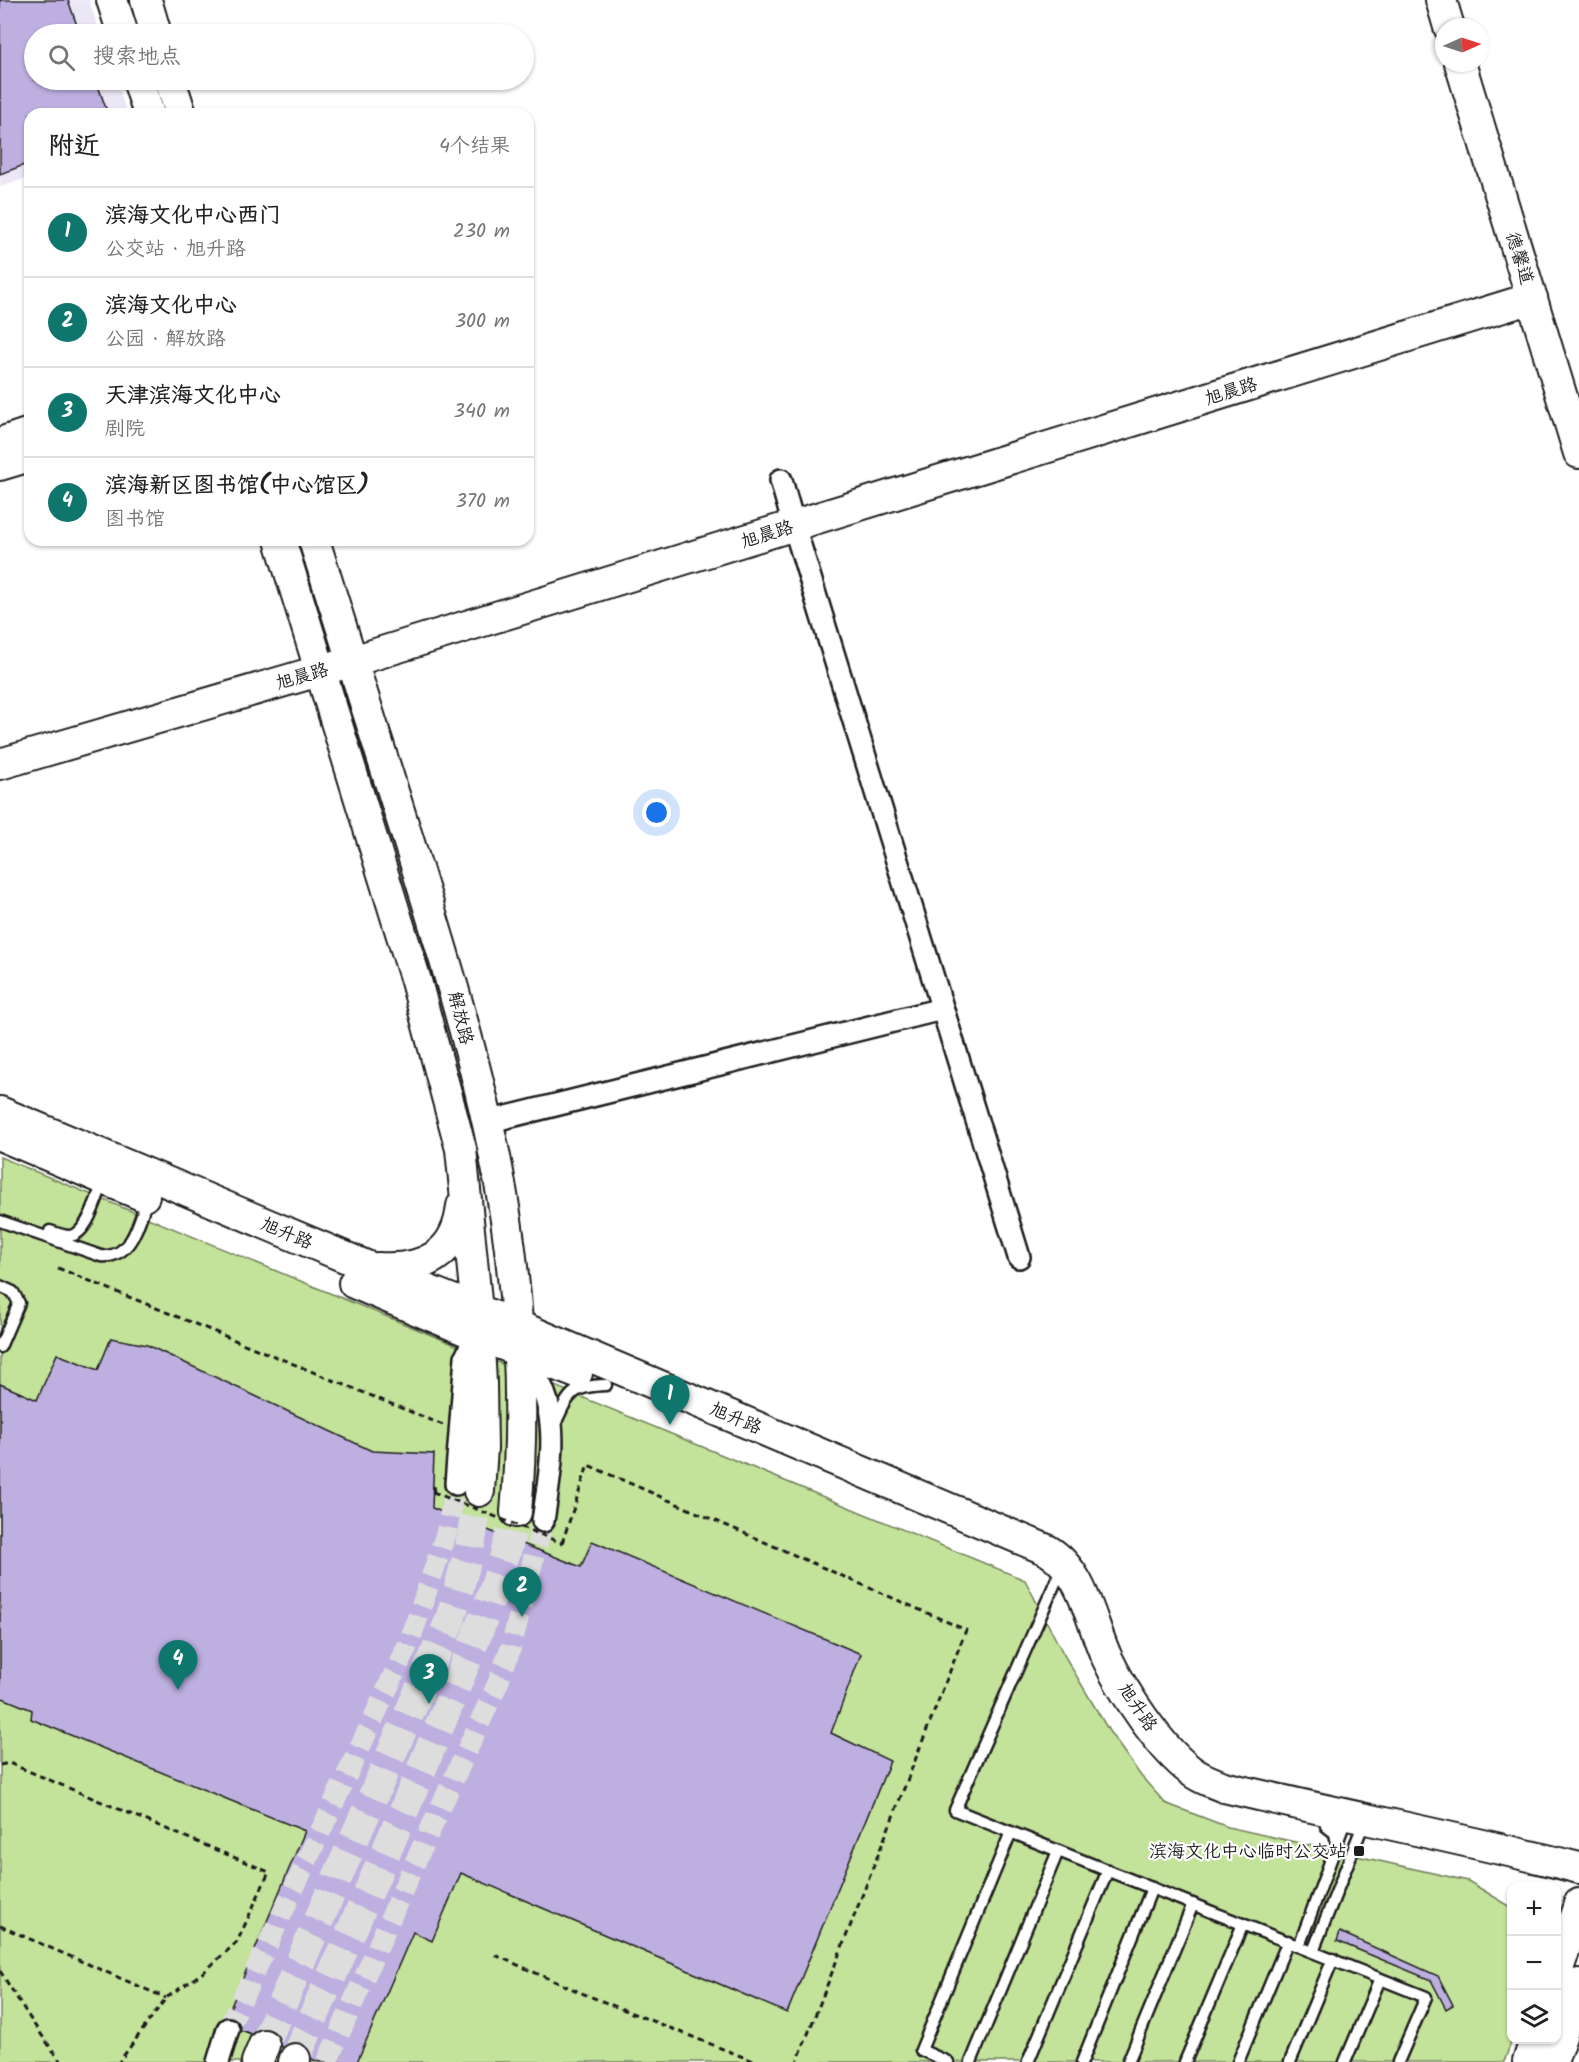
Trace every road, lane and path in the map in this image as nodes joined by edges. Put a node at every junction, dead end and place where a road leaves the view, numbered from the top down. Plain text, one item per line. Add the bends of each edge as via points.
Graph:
1 (112, 0) edge
2 (146, 0) edge
3 (1441, 0) edge
4 (1446, 18) edge
5 (120, 24) edge
6 (153, 24) edge
7 (1463, 72) edge
8 (141, 90) edge
9 (173, 90) edge
10 (147, 108) edge
11 (179, 108) edge
12 (1532, 298) junction
13 (24, 436) edge
14 (0, 442) edge
15 (1579, 453) edge
16 (24, 458) edge
17 (0, 465) edge
18 (782, 480) dead end
19 (794, 526) junction
20 (282, 546) edge
21 (316, 546) edge
22 (353, 661) junction
23 (321, 670) junction
24 (0, 764) edge
25 (942, 1009) junction
26 (0, 1112) edge
27 (487, 1122) junction
28 (0, 1135) edge
29 (109, 1169) junction
30 (465, 1185) junction
31 (152, 1188) junction
32 (0, 1215) edge
33 (0, 1221) edge
34 (1019, 1257) dead end
35 (58, 1268) dead end
36 (370, 1268) junction
37 (0, 1287) edge
38 (477, 1323) junction
39 (517, 1337) junction
40 (0, 1347) edge
41 (606, 1384) junction
42 (450, 1428) dead end
43 (551, 1432) junction
44 (457, 1485) joint
45 (529, 1516) joint
46 (1060, 1572) junction
47 (0, 1765) edge
48 (1347, 1828) junction
49 (1011, 1832) junction
50 (1058, 1851) junction
51 (1579, 1868) edge
52 (1108, 1870) junction
53 (1579, 1886) edge
54 (1152, 1888) junction
55 (1193, 1904) junction
56 (1579, 1904) edge
57 (1243, 1924) junction
58 (0, 1926) edge
59 (1304, 1932) junction
60 (1319, 1938) junction
61 (1288, 1941) junction
62 (1299, 1946) junction
63 (1313, 1951) junction
64 (495, 1955) dead end
65 (1329, 1958) junction
66 (1561, 1963) edge
67 (0, 1971) edge
68 (1380, 1978) junction
69 (1579, 1984) edge
70 (166, 1998) junction
71 (228, 2029) tunnel mouth
72 (1534, 2044) edge
73 (62, 2062) edge
74 (119, 2062) edge
75 (218, 2062) edge
76 (756, 2062) edge
77 (798, 2062) edge
78 (948, 2062) edge
79 (971, 2062) edge
80 (1028, 2062) edge
81 (1082, 2062) edge
82 (1128, 2062) edge
83 (1185, 2062) edge
84 (1238, 2062) edge
85 (1290, 2062) edge
86 (1345, 2062) edge
87 (1398, 2062) edge
88 (1528, 2062) edge
89 (1552, 2062) edge

1 - 5 street
2 - 6 street
3 - 4 street
7 - 12 street, 德馨道
8 - 10 street
9 - 11 street
12 - 15 street, 德馨道
12 - 19 street, 旭晨路
13 - 14 street
16 - 17 street
18 - 19 street
19 - 22 street, 旭晨路
19 - 25 street
20 - 23 street, 解放路
21 - 22 street, 解放路
22 - 23 street, 旭晨路
22 - 27 street, 解放路 via 454,989
23 - 24 street, 旭晨路
23 - 30 street, 解放路 via 439,1064 461,1149
25 - 27 street
25 - 34 street
26 - 29 street, 旭升路
27 - 39 street, 解放路 via 504,1207
28 - 29 street, 旭升路
29 - 31 street, 旭升路
29 - 32 lane via 90,1217 77,1234 59,1234
30 - 36 street via 461,1223 435,1258 412,1267
30 - 38 street, 解放路
31 - 33 lane via 125,1250 111,1257 101,1257
31 - 36 street, 旭升路
31 - 38 street, 旭升路
35 - 42 path
36 - 38 street, 旭升路
37 - 40 lane via 13,1292 19,1303
38 - 39 street, 旭升路
38 - 44 street, 解放路 via 482,1436
39 - 41 street, 旭升路
39 - 43 street via 542,1388
39 - 45 street, 解放路 via 520,1440
39 - 46 street, 旭升路 via 1033,1544 1056,1555
41 - 43 lane via 575,1390
41 - 46 street, 旭升路 via 1034,1565 1047,1574
43 - 45 street via 549,1470
44 - 77 path, bridge via 433,1492 562,1543 588,1466 966,1630
46 - 48 street, 旭升路 via 1083,1642 1113,1697 1149,1750 1183,1785 1229,1805
46 - 49 lane via 955,1810
47 - 70 path via 9,1763 269,1872 237,1942
48 - 51 street via 1520,1853
48 - 53 street
48 - 59 lane
48 - 60 lane
49 - 50 lane
49 - 78 lane via 921,2050
50 - 52 lane
50 - 79 lane
52 - 54 lane
52 - 80 lane
54 - 55 lane
54 - 81 lane
55 - 57 lane
55 - 82 lane
56 - 66 street
57 - 61 lane
57 - 83 lane
58 - 70 path
59 - 62 lane
59 - 63 lane via 1305,1943
60 - 63 lane
60 - 65 lane via 1321,1950
61 - 62 lane
61 - 84 lane
62 - 63 lane
63 - 65 lane
64 - 76 path
65 - 68 lane
65 - 85 lane
67 - 73 path
68 - 86 lane
68 - 87 lane via 1425,1997
69 - 89 street
70 - 74 path
71 - 75 street
72 - 88 street

